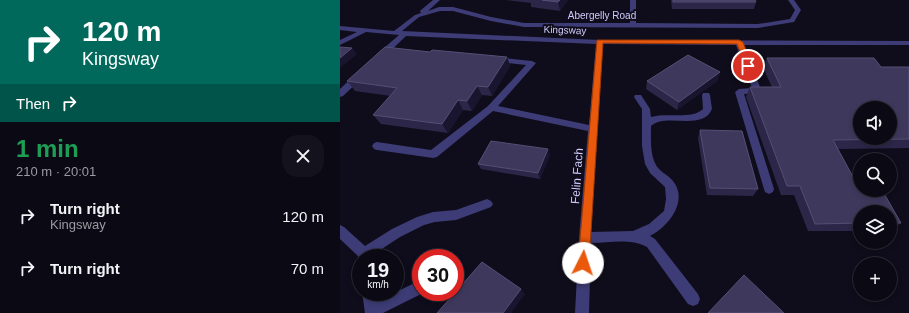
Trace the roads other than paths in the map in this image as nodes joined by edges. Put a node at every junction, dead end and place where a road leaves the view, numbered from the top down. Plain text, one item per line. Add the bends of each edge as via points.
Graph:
1 (437, 0) edge
2 (633, 0) edge
3 (791, 0) edge
4 (416, 16) junction
5 (633, 25) junction
6 (344, 29) edge
7 (363, 31) junction
8 (340, 33) edge
9 (400, 34) junction
10 (600, 42) junction
11 (739, 42) junction
12 (909, 43) edge
13 (340, 44) edge
14 (487, 58) edge
15 (375, 61) edge
16 (363, 72) edge
17 (340, 94) edge
18 (706, 95) edge
19 (638, 97) dead end
20 (491, 108) junction
21 (647, 125) junction
22 (593, 129) junction
23 (377, 146) dead end
24 (769, 189) dead end
25 (487, 204) dead end
26 (340, 230) edge
27 (633, 237) junction
28 (585, 238) junction
29 (358, 249) edge
30 (374, 249) edge
31 (412, 292) edge
32 (693, 299) dead end
33 (370, 301) edge
34 (372, 312) edge
35 (582, 313) edge

1 - 4 street
2 - 5 street
3 - 5 street, Abergelly Road via 798,10 792,21 758,26
4 - 5 street, Abergelly Road via 439,9 453,9 524,25
4 - 9 street, Abergelly Road
6 - 7 street, Kingsway
6 - 8 street
7 - 9 street, Kingsway
7 - 13 street
9 - 10 street, Kingsway
9 - 15 street, Abergelly Road
10 - 11 street, Kingsway
10 - 22 street, Felin Fach
11 - 12 street, Kingsway
11 - 24 street via 757,90 739,92
14 - 20 street via 532,63
16 - 17 street
18 - 21 street via 707,111 700,116 658,118
19 - 21 street via 646,109
20 - 22 street
20 - 23 street via 433,154
21 - 27 street via 648,158 653,170 669,184 672,203 667,218 645,233
22 - 28 street, Felin Fach
25 - 30 street via 452,216 418,222 406,227
26 - 29 street
27 - 28 street
27 - 32 street via 651,243
28 - 35 street, Felin Fach
31 - 34 street
33 - 34 street

